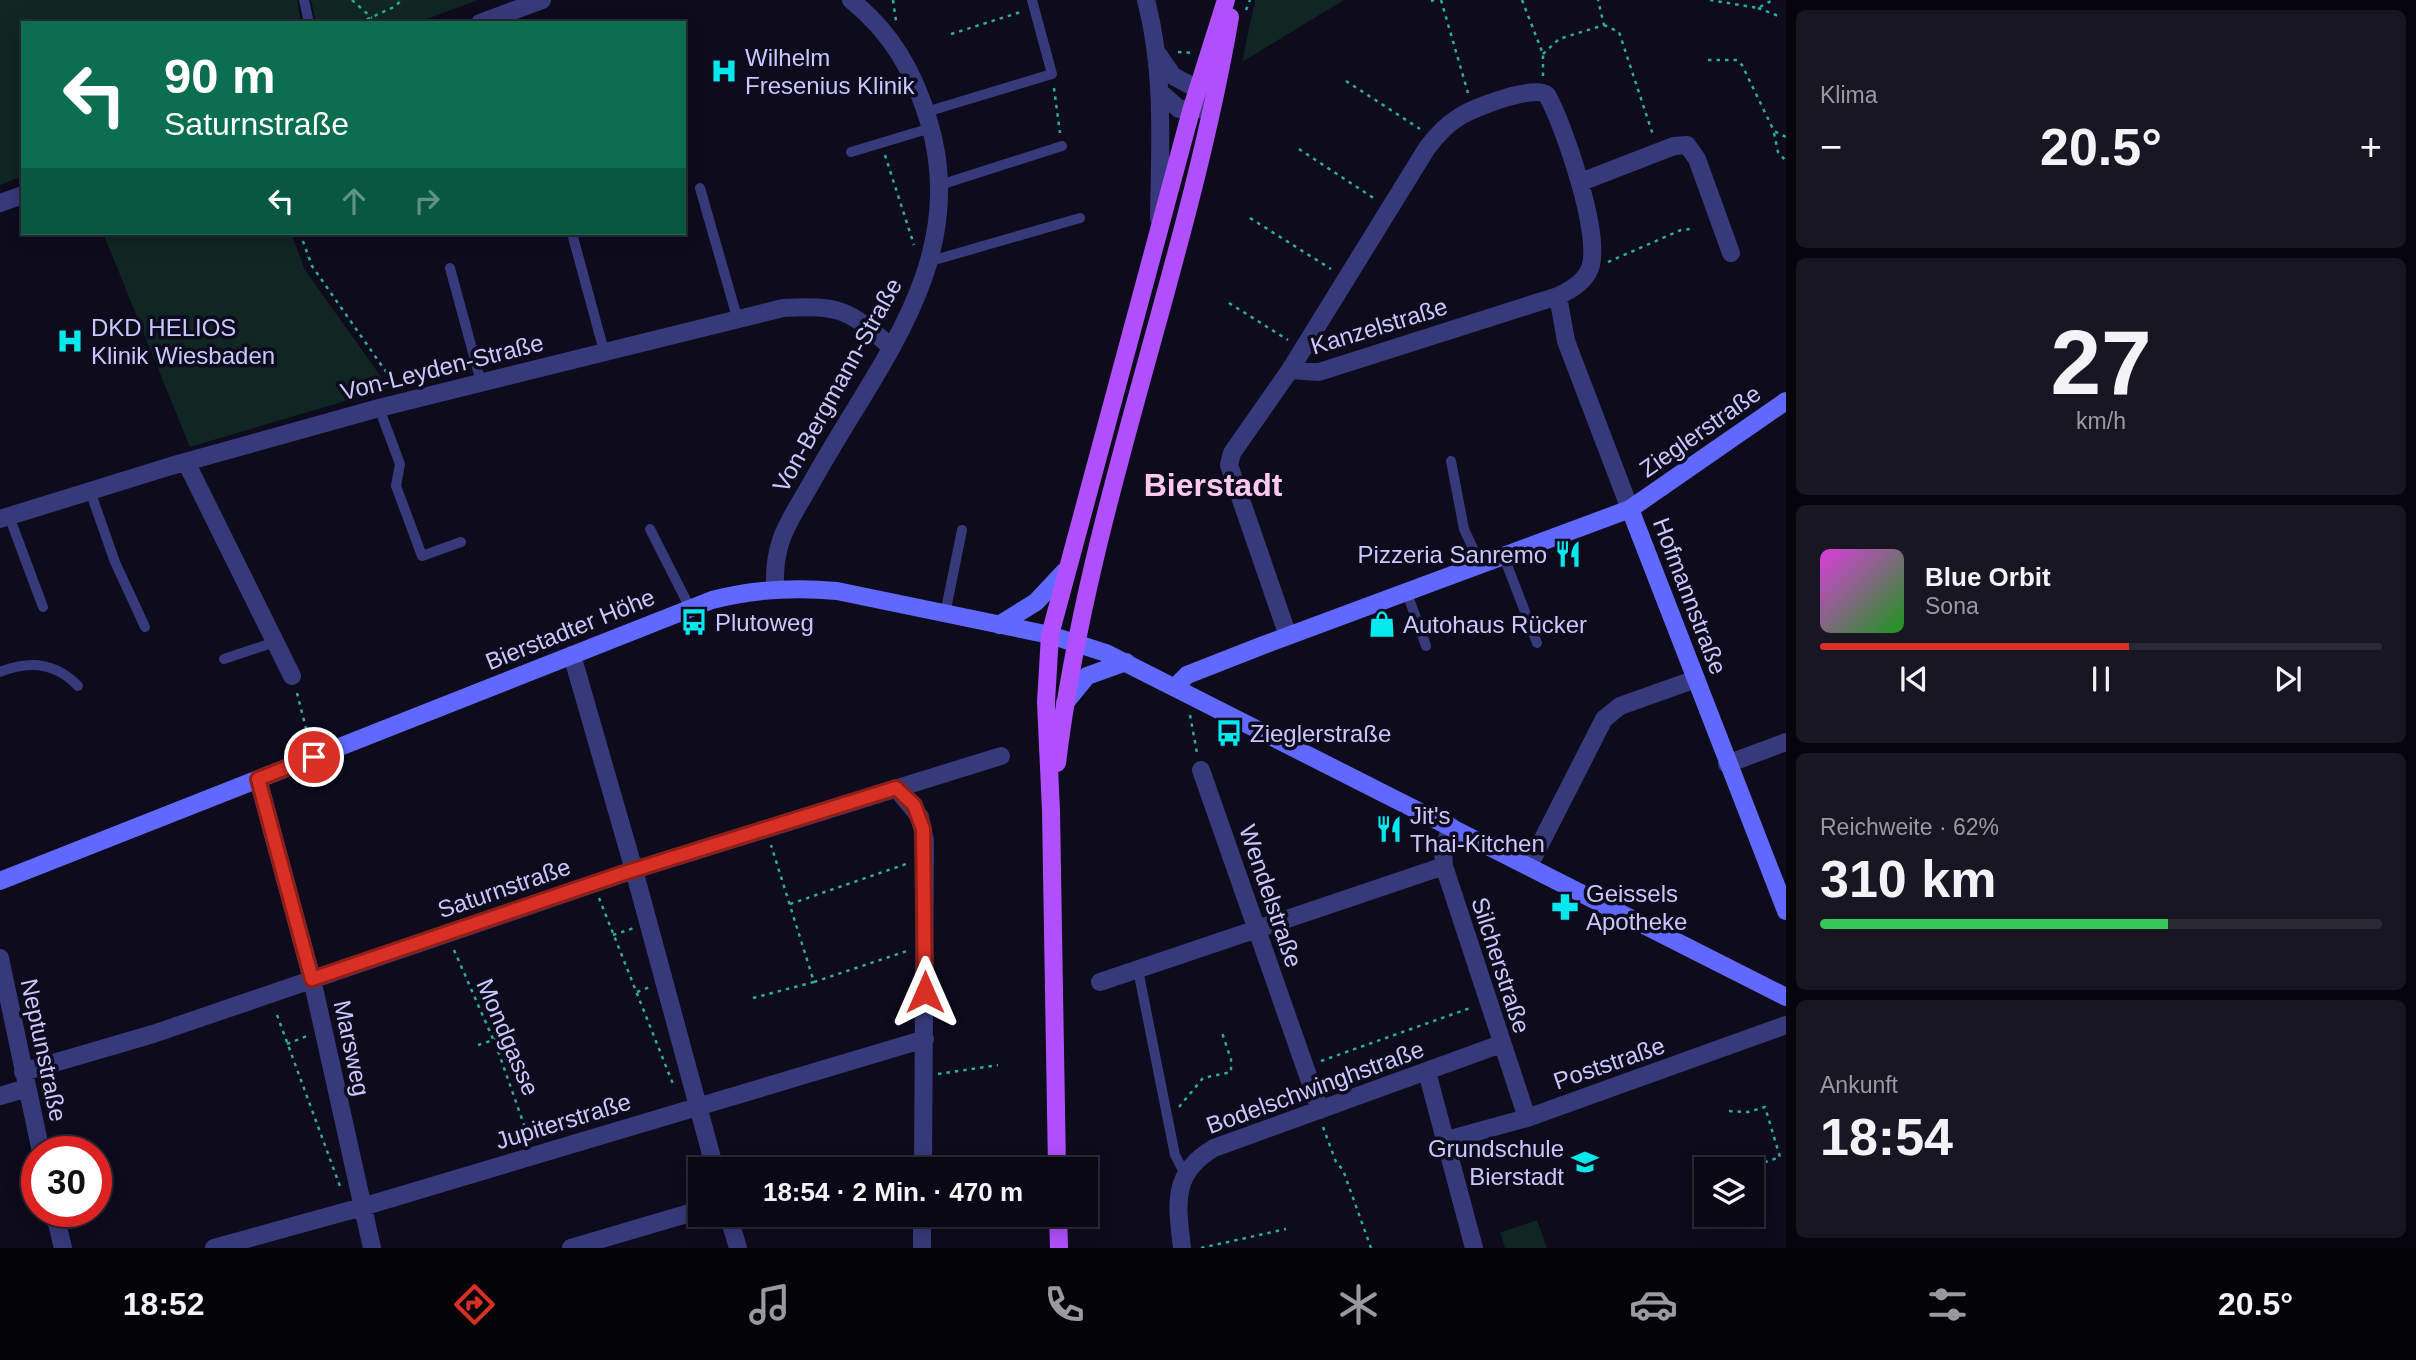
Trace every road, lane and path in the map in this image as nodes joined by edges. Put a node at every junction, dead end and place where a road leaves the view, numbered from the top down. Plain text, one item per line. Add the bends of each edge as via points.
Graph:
1 (304, 0) edge
2 (352, 0) edge
3 (402, 0) edge
4 (542, 0) edge
5 (851, 0) edge
6 (1146, 0) edge
7 (1226, 0) edge
8 (1233, 0) edge
9 (1441, 0) edge
10 (1522, 0) edge
11 (1598, 0) edge
12 (1773, 0) edge
13 (1710, 1) edge
14 (1033, 4) edge
15 (1758, 8) junction
16 (1781, 17) dead end
17 (372, 18) junction
18 (309, 21) edge
19 (364, 21) edge
20 (485, 21) edge
21 (1604, 25) junction
22 (951, 34) dead end
23 (1158, 54) junction
24 (1542, 54) junction
25 (1708, 60) dead end
26 (1052, 74) junction
27 (1346, 81) dead end
28 (1197, 88) junction
29 (1543, 91) junction
30 (1160, 92) junction
31 (1211, 109) junction
32 (1473, 110) junction
33 (1191, 111) junction
34 (929, 120) junction
35 (1774, 131) junction
36 (1786, 137) edge
37 (1434, 138) junction
38 (881, 143) junction
39 (1062, 146) joint
40 (1299, 149) dead end
41 (851, 152) dead end
42 (1658, 152) junction
43 (1786, 161) edge
44 (1581, 182) junction
45 (940, 185) junction
46 (700, 188) dead end
47 (21, 196) edge
48 (0, 203) edge
49 (1389, 208) junction
50 (1080, 218) dead end
51 (1251, 218) dead end
52 (1690, 229) dead end
53 (301, 235) edge
54 (573, 237) dead end
55 (1159, 237) junction
56 (916, 250) dead end
57 (1731, 254) dead end
58 (931, 261) junction
59 (1591, 266) junction
60 (450, 268) dead end
61 (1346, 278) junction
62 (1558, 296) junction
63 (1229, 303) dead end
64 (737, 317) junction
65 (891, 347) junction
66 (1302, 350) junction
67 (604, 351) junction
68 (1290, 370) junction
69 (481, 382) junction
70 (407, 401) junction
71 (1786, 403) edge
72 (379, 408) junction
73 (1451, 461) dead end
74 (186, 462) junction
75 (90, 491) junction
76 (1630, 509) junction
77 (4, 517) edge
78 (650, 529) dead end
79 (961, 530) dead end
80 (461, 542) dead end
81 (1504, 557) junction
82 (1481, 566) junction
83 (1065, 571) junction
84 (775, 589) junction
85 (1406, 593) junction
86 (43, 607) dead end
87 (690, 608) junction
88 (945, 614) junction
89 (999, 625) junction
90 (145, 627) dead end
91 (1050, 635) junction
92 (1288, 636) junction
93 (275, 642) junction
94 (1076, 642) junction
95 (1537, 643) dead end
96 (1426, 646) dead end
97 (572, 655) junction
98 (224, 659) dead end
99 (1126, 662) junction
100 (0, 672) edge
101 (292, 676) joint
102 (1696, 679) junction
103 (78, 686) dead end
104 (1175, 686) junction
105 (1195, 696) junction
106 (1064, 704) junction
107 (1786, 742) edge
108 (1002, 756) dead end
109 (314, 757) junction
110 (1727, 764) junction
111 (1201, 770) joint
112 (258, 779) junction
113 (896, 788) junction
114 (1051, 811) junction
115 (1451, 826) junction
116 (766, 829) junction
117 (925, 858) junction
118 (1444, 866) junction
119 (1529, 866) junction
120 (634, 870) junction
121 (0, 881) edge
122 (593, 884) junction
123 (790, 904) junction
124 (1786, 911) edge
125 (648, 923) junction
126 (1258, 931) junction
127 (449, 933) junction
128 (614, 934) junction
129 (925, 944) junction
130 (0, 958) edge
131 (1138, 970) junction
132 (312, 979) junction
133 (814, 982) junction
134 (1100, 982) dead end
135 (1786, 997) edge
136 (753, 998) dead end
137 (1487, 1002) junction
138 (277, 1015) dead end
139 (1786, 1025) edge
140 (1221, 1030) dead end
141 (323, 1031) junction
142 (518, 1032) dead end
143 (925, 1039) junction
144 (494, 1041) junction
145 (287, 1044) junction
146 (1501, 1044) junction
147 (478, 1045) dead end
148 (998, 1065) dead end
149 (1304, 1067) junction
150 (1427, 1072) junction
151 (925, 1076) junction
152 (25, 1080) junction
153 (0, 1096) edge
154 (690, 1108) junction
155 (1318, 1110) junction
156 (1729, 1111) dead end
157 (1178, 1116) dead end
158 (1527, 1118) junction
159 (37, 1136) edge
160 (1447, 1140) junction
161 (534, 1155) junction
162 (710, 1157) edge
163 (923, 1157) edge
164 (1057, 1157) edge
165 (1764, 1162) edge
166 (1185, 1174) junction
167 (355, 1209) junction
168 (688, 1214) edge
169 (57, 1227) edge
170 (732, 1227) edge
171 (922, 1227) edge
172 (1058, 1227) edge
173 (1286, 1229) dead end
174 (62, 1248) edge
175 (214, 1248) edge
176 (372, 1248) edge
177 (571, 1248) edge
178 (738, 1248) edge
179 (922, 1248) edge
180 (1059, 1248) edge
181 (1182, 1248) edge
182 (1201, 1248) edge
183 (1371, 1248) edge
184 (1474, 1248) edge

1 - 18 lane
2 - 17 path
3 - 17 path
4 - 20 street
5 - 34 street, Von-Bergmann-Straße via 895,44
6 - 23 street
7 - 28 main road
8 - 31 main road
9 - 32 path
10 - 24 path
11 - 21 path
12 - 15 path
13 - 15 path
14 - 22 path
14 - 26 lane
15 - 16 path
17 - 19 path
21 - 24 path via 1559,39
21 - 42 path via 1619,32
23 - 28 street via 1180,81
23 - 30 street
24 - 29 path
25 - 35 path via 1737,60 1742,65
26 - 34 lane
26 - 39 path
27 - 37 path
28 - 31 street
28 - 33 main road
29 - 32 street via 1533,90
29 - 44 street
30 - 33 street via 1173,107
30 - 55 street
31 - 33 street
31 - 94 main road
32 - 37 street
33 - 55 main road
34 - 38 lane
34 - 45 street, Von-Bergmann-Straße
35 - 36 path
35 - 43 path
37 - 49 street
38 - 41 lane
38 - 56 path
39 - 45 lane
40 - 49 path
42 - 44 street
42 - 57 street via 1681,144 1693,150
44 - 59 street
45 - 58 street, Von-Bergmann-Straße via 939,228
46 - 64 lane
47 - 48 street
49 - 61 street
50 - 58 lane
51 - 61 path
52 - 59 path
53 - 70 path via 312,266
54 - 67 lane
55 - 83 main road
58 - 65 street, Von-Bergmann-Straße
59 - 62 street, Kanzelstraße via 1579,284
60 - 69 lane
61 - 66 street
62 - 68 street, Kanzelstraße via 1319,372
62 - 76 street, Hofmannstraße via 1566,341
63 - 66 path
64 - 65 street, Von-Leyden-Straße via 825,306 853,314
64 - 67 street, Von-Leyden-Straße
65 - 84 street, Von-Bergmann-Straße via 782,536 775,555
66 - 68 street
67 - 69 street, Von-Leyden-Straße
68 - 92 street, Kanzelstraße via 1229,459
69 - 70 street, Von-Leyden-Straße
70 - 72 street, Von-Leyden-Straße
71 - 76 main road, Zieglerstraße
72 - 74 street, Von-Leyden-Straße
72 - 80 lane via 400,464 396,486 422,556
73 - 82 lane via 1464,529
74 - 75 street, Von-Leyden-Straße
74 - 93 street
75 - 77 street, Von-Leyden-Straße
75 - 90 lane
76 - 81 main road, Zieglerstraße
76 - 102 main road, Hofmannstraße
77 - 86 lane
78 - 87 lane
79 - 88 lane
81 - 82 main road, Zieglerstraße
81 - 95 lane
82 - 85 main road, Zieglerstraße
83 - 89 main road via 1035,602
83 - 91 main road
84 - 87 main road, Bierstadter Höhe via 730,595
84 - 88 main road, Bierstadter Höhe via 837,592
85 - 92 main road, Zieglerstraße
85 - 96 lane
87 - 97 main road, Bierstadter Höhe
88 - 89 main road, Bierstadter Höhe
89 - 91 main road, Bierstadter Höhe
91 - 94 main road, Bierstadter Höhe
91 - 114 main road via 1046,702
92 - 104 main road, Zieglerstraße via 1187,675
93 - 98 lane
93 - 101 street
94 - 99 main road, Bierstadter Höhe
94 - 106 main road
97 - 109 main road, Bierstadter Höhe
97 - 120 street
99 - 104 main road, Bierstadter Höhe
99 - 106 main road via 1087,676
100 - 103 lane via 25,664 40,665 65,673
101 - 109 path
102 - 110 main road, Hofmannstraße
102 - 119 street via 1620,706 1604,719
104 - 105 main road, Bierstadter Höhe
105 - 111 path via 1190,716
105 - 115 main road, Bierstadter Höhe
106 - 114 main road
107 - 110 street
108 - 113 street, Saturnstraße
109 - 112 main road, Bierstadter Höhe
110 - 124 main road, Hofmannstraße
111 - 126 street, Wendelstraße
112 - 121 main road, Bierstadter Höhe
112 - 132 street, Marsweg
113 - 116 street, Saturnstraße
113 - 117 street via 920,817
114 - 164 main road
115 - 118 street, Silcherstraße via 1443,851
115 - 119 main road, Bierstadter Höhe
116 - 120 street, Saturnstraße
116 - 123 path
117 - 123 path
117 - 129 street
118 - 126 street
118 - 137 street, Silcherstraße
119 - 135 main road, Bierstadter Höhe
120 - 122 street, Saturnstraße
120 - 125 street
122 - 127 street, Saturnstraße
122 - 128 path
123 - 133 path
125 - 128 path
125 - 154 street
126 - 131 street
126 - 149 street, Wendelstraße
127 - 132 street, Saturnstraße
127 - 144 path, Mondgasse
128 - 154 path
129 - 133 path
129 - 143 street
130 - 152 street, Neptunstraße
131 - 134 street
131 - 166 lane via 1175,1155
132 - 141 street, Marsweg
132 - 152 street, Saturnstraße
133 - 136 path
137 - 146 street, Silcherstraße
137 - 149 path
138 - 145 path
139 - 158 street, Poststraße
140 - 157 path via 1231,1072 1203,1078 1186,1096
141 - 145 path
141 - 167 street, Marsweg
142 - 144 path
143 - 151 street
143 - 154 street, Jupiterstraße
144 - 147 path
144 - 161 path, Mondgasse
145 - 167 path
146 - 150 street, Bodelschwinghstraße
146 - 158 street, Silcherstraße
148 - 151 path
149 - 155 street, Wendelstraße
150 - 155 street, Bodelschwinghstraße
150 - 160 street
151 - 163 street
152 - 153 street, Saturnstraße
152 - 159 street, Neptunstraße
154 - 161 street, Jupiterstraße
154 - 162 street
155 - 166 street, Bodelschwinghstraße via 1214,1148 1196,1158
155 - 183 path
156 - 165 path via 1765,1107 1780,1157
158 - 160 street, Poststraße
160 - 184 street
161 - 167 street, Jupiterstraße
166 - 181 street via 1178,1213
167 - 175 street, Jupiterstraße
167 - 176 street, Marsweg
168 - 177 street
169 - 174 street
170 - 178 street
171 - 179 street
172 - 180 main road
173 - 182 path

